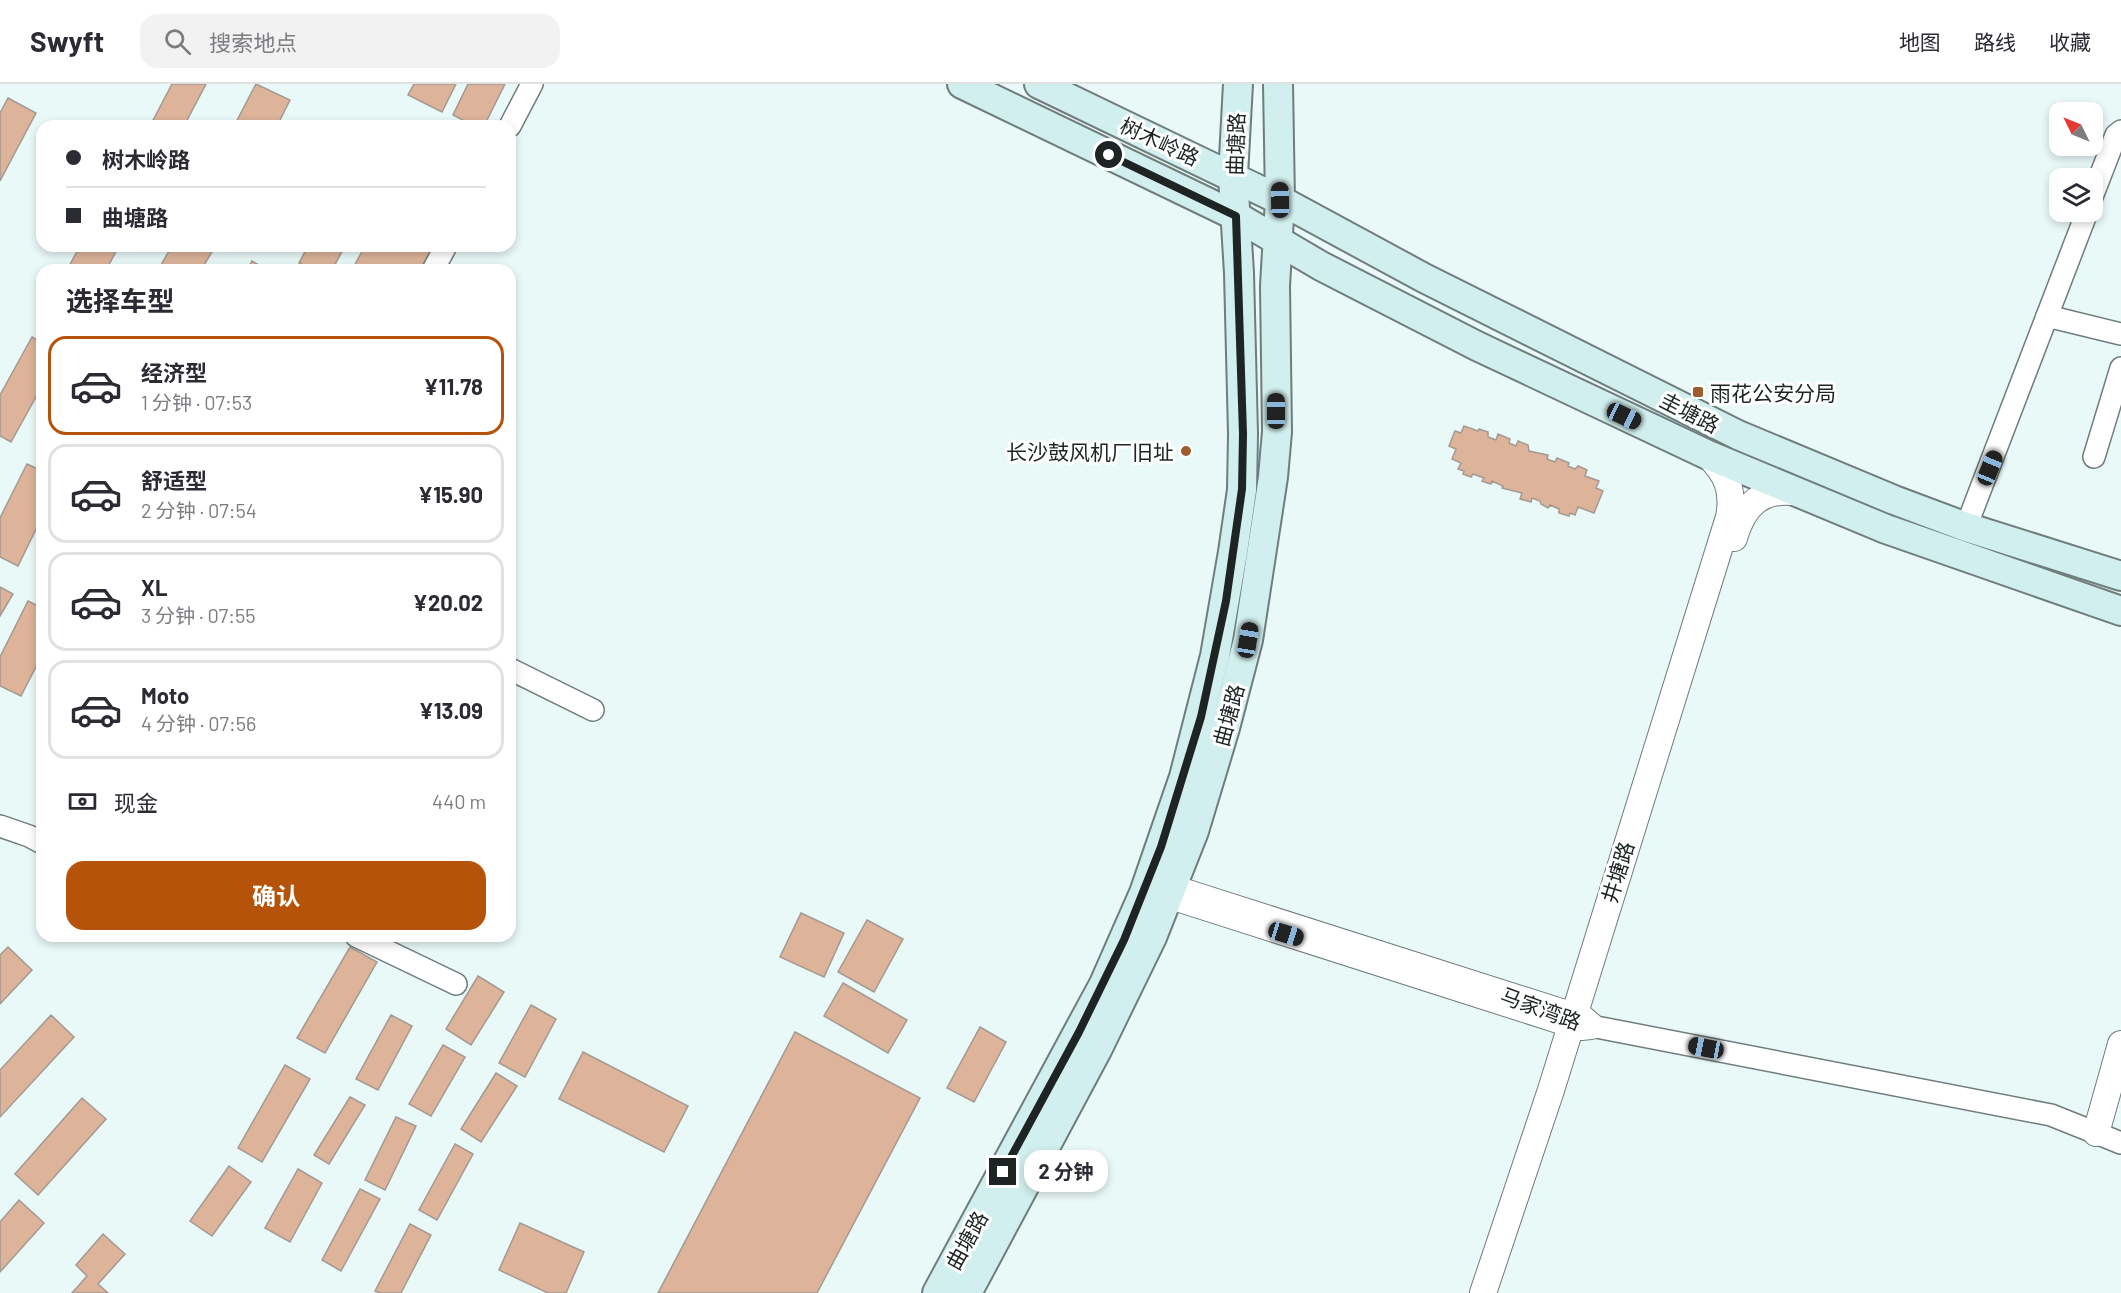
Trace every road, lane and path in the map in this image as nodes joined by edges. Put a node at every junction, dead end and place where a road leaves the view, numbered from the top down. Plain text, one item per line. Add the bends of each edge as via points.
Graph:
1 (532, 84) edge
2 (962, 84) edge
3 (1039, 84) edge
4 (1238, 84) edge
5 (1278, 84) edge
6 (513, 120) edge
7 (2121, 131) edge
8 (2103, 169) edge
9 (1233, 176) junction
10 (1280, 200) junction
11 (1236, 216) junction
12 (2083, 222) edge
13 (1278, 241) junction
14 (2048, 316) junction
15 (2121, 334) edge
16 (2121, 368) edge
17 (1708, 455) junction
18 (2094, 457) dead end
19 (1800, 493) junction
20 (1966, 527) junction
21 (2121, 576) edge
22 (2121, 610) edge
23 (516, 672) edge
24 (592, 710) dead end
25 (0, 826) edge
26 (36, 840) edge
27 (1159, 888) junction
28 (368, 942) edge
29 (456, 984) dead end
30 (1580, 1023) junction
31 (2121, 1044) edge
32 (2121, 1082) edge
33 (2108, 1138) edge
34 (937, 1293) edge
35 (967, 1293) edge
36 (1483, 1293) edge
37 (1494, 1293) edge

1 - 6 street
2 - 11 main road, 树木岭路
3 - 9 main road, 树木岭路
4 - 9 main road, 曲塘路
5 - 10 main road, 曲塘路
7 - 8 street
9 - 10 main road, 树木岭路
9 - 11 main road, 曲塘路
10 - 13 main road, 曲塘路
10 - 20 main road, 圭塘路 via 1424,278 1738,435
11 - 13 main road, 树木岭路
11 - 27 main road, 曲塘路 via 1242,489 1226,601
12 - 14 street
13 - 17 main road, 圭塘路 via 1477,346
13 - 27 main road, 曲塘路 via 1277,432 1248,640 1194,831
14 - 15 street
14 - 20 street
16 - 18 street
17 - 19 main road, 圭塘路
17 - 30 street, 井塘路 via 1731,491 1729,517
19 - 22 main road, 圭塘路 via 1958,555
19 - 30 street, 井塘路 via 1778,491 1766,495 1745,511 1739,522
20 - 21 main road, 圭塘路
23 - 24 street
25 - 26 street
27 - 30 street, 马家湾路
27 - 34 main road, 曲塘路
27 - 35 main road, 曲塘路 via 1152,937 1097,1050
28 - 29 street
30 - 33 street via 2051,1115
30 - 36 street, 井塘路
30 - 37 street, 井塘路
31 - 33 street
32 - 33 street

